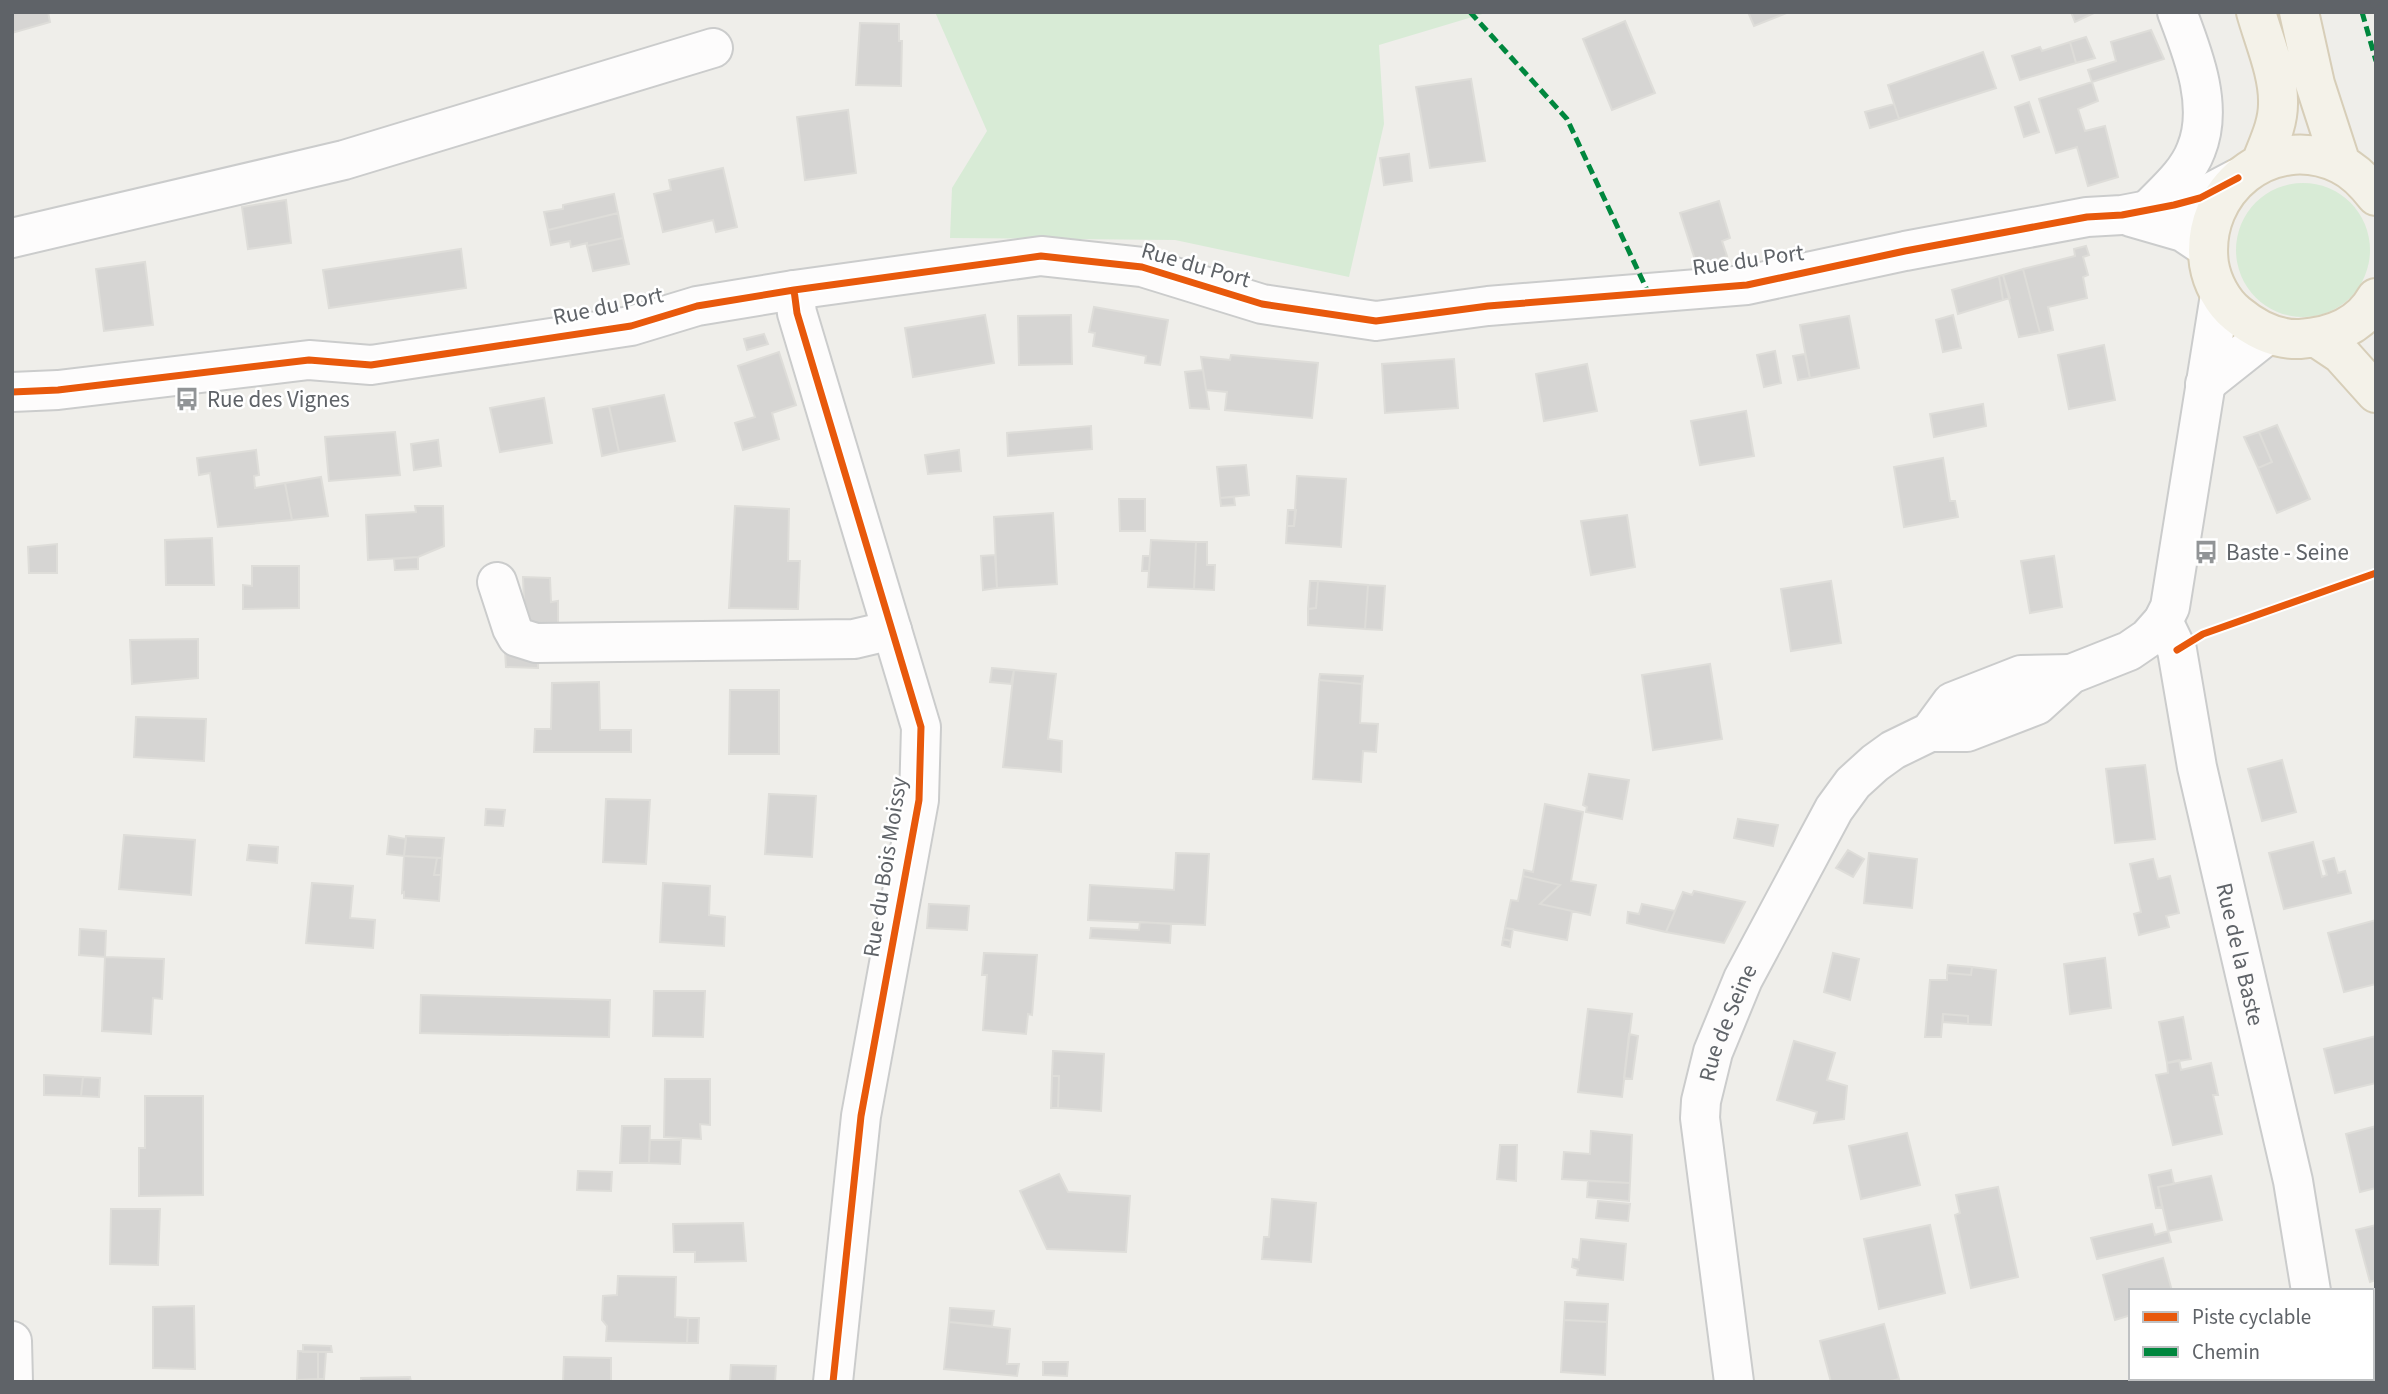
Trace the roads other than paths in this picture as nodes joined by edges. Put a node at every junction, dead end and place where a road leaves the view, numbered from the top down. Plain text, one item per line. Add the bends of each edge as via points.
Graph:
1 (2177, 12) edge
2 (2256, 12) edge
3 (2299, 12) edge
4 (713, 48) dead end
5 (2341, 164) junction
6 (2250, 170) junction
7 (2376, 195) edge
8 (2135, 212) junction
9 (12, 238) edge
10 (2207, 248) junction
11 (794, 290) junction
12 (2220, 295) junction
13 (2375, 305) edge
14 (2268, 334) junction
15 (2317, 338) junction
16 (2204, 384) junction
17 (12, 392) edge
18 (2376, 393) edge
19 (497, 582) dead end
20 (2163, 621) junction
21 (892, 630) junction
22 (2311, 1289) edge
23 (12, 1341) edge
24 (13, 1382) edge
25 (833, 1382) edge
26 (1734, 1382) edge

1 - 8 street via 2200,88 2204,124 2196,152 2177,180
2 - 6 main road via 2278,104 2274,128
3 - 5 main road via 2315,84
4 - 9 street via 344,160
5 - 6 main road via 2315,156 2287,155
5 - 7 main road
6 - 8 street, Rue du Port via 2200,198
6 - 10 main road via 2221,199 2210,224
8 - 10 street, Rue du Port via 2183,232
8 - 11 street, Rue du Port via 1905,251 1747,285 1488,306 1377,321 1262,304 1142,267 1041,256
10 - 12 main road
11 - 17 street, Rue du Port via 697,306 631,326 371,365 309,360
11 - 21 street, Rue du Bois Moissy
12 - 14 main road via 2233,311
12 - 16 street
13 - 15 main road via 2356,323
14 - 15 main road
14 - 16 street
15 - 18 main road via 2341,354
16 - 20 street via 2170,607
19 - 21 street via 517,637 536,643 854,639
20 - 22 street, Rue de la Baste via 2177,650 2197,767 2292,1181
20 - 26 street, Rue de Seine via 2129,651 2071,674 2021,675 1952,702 1930,732 1875,763 1834,809 1743,979 1713,1052 1701,1101
21 - 25 street, Rue du Bois Moissy via 921,727 919,800 861,1116
23 - 24 street

